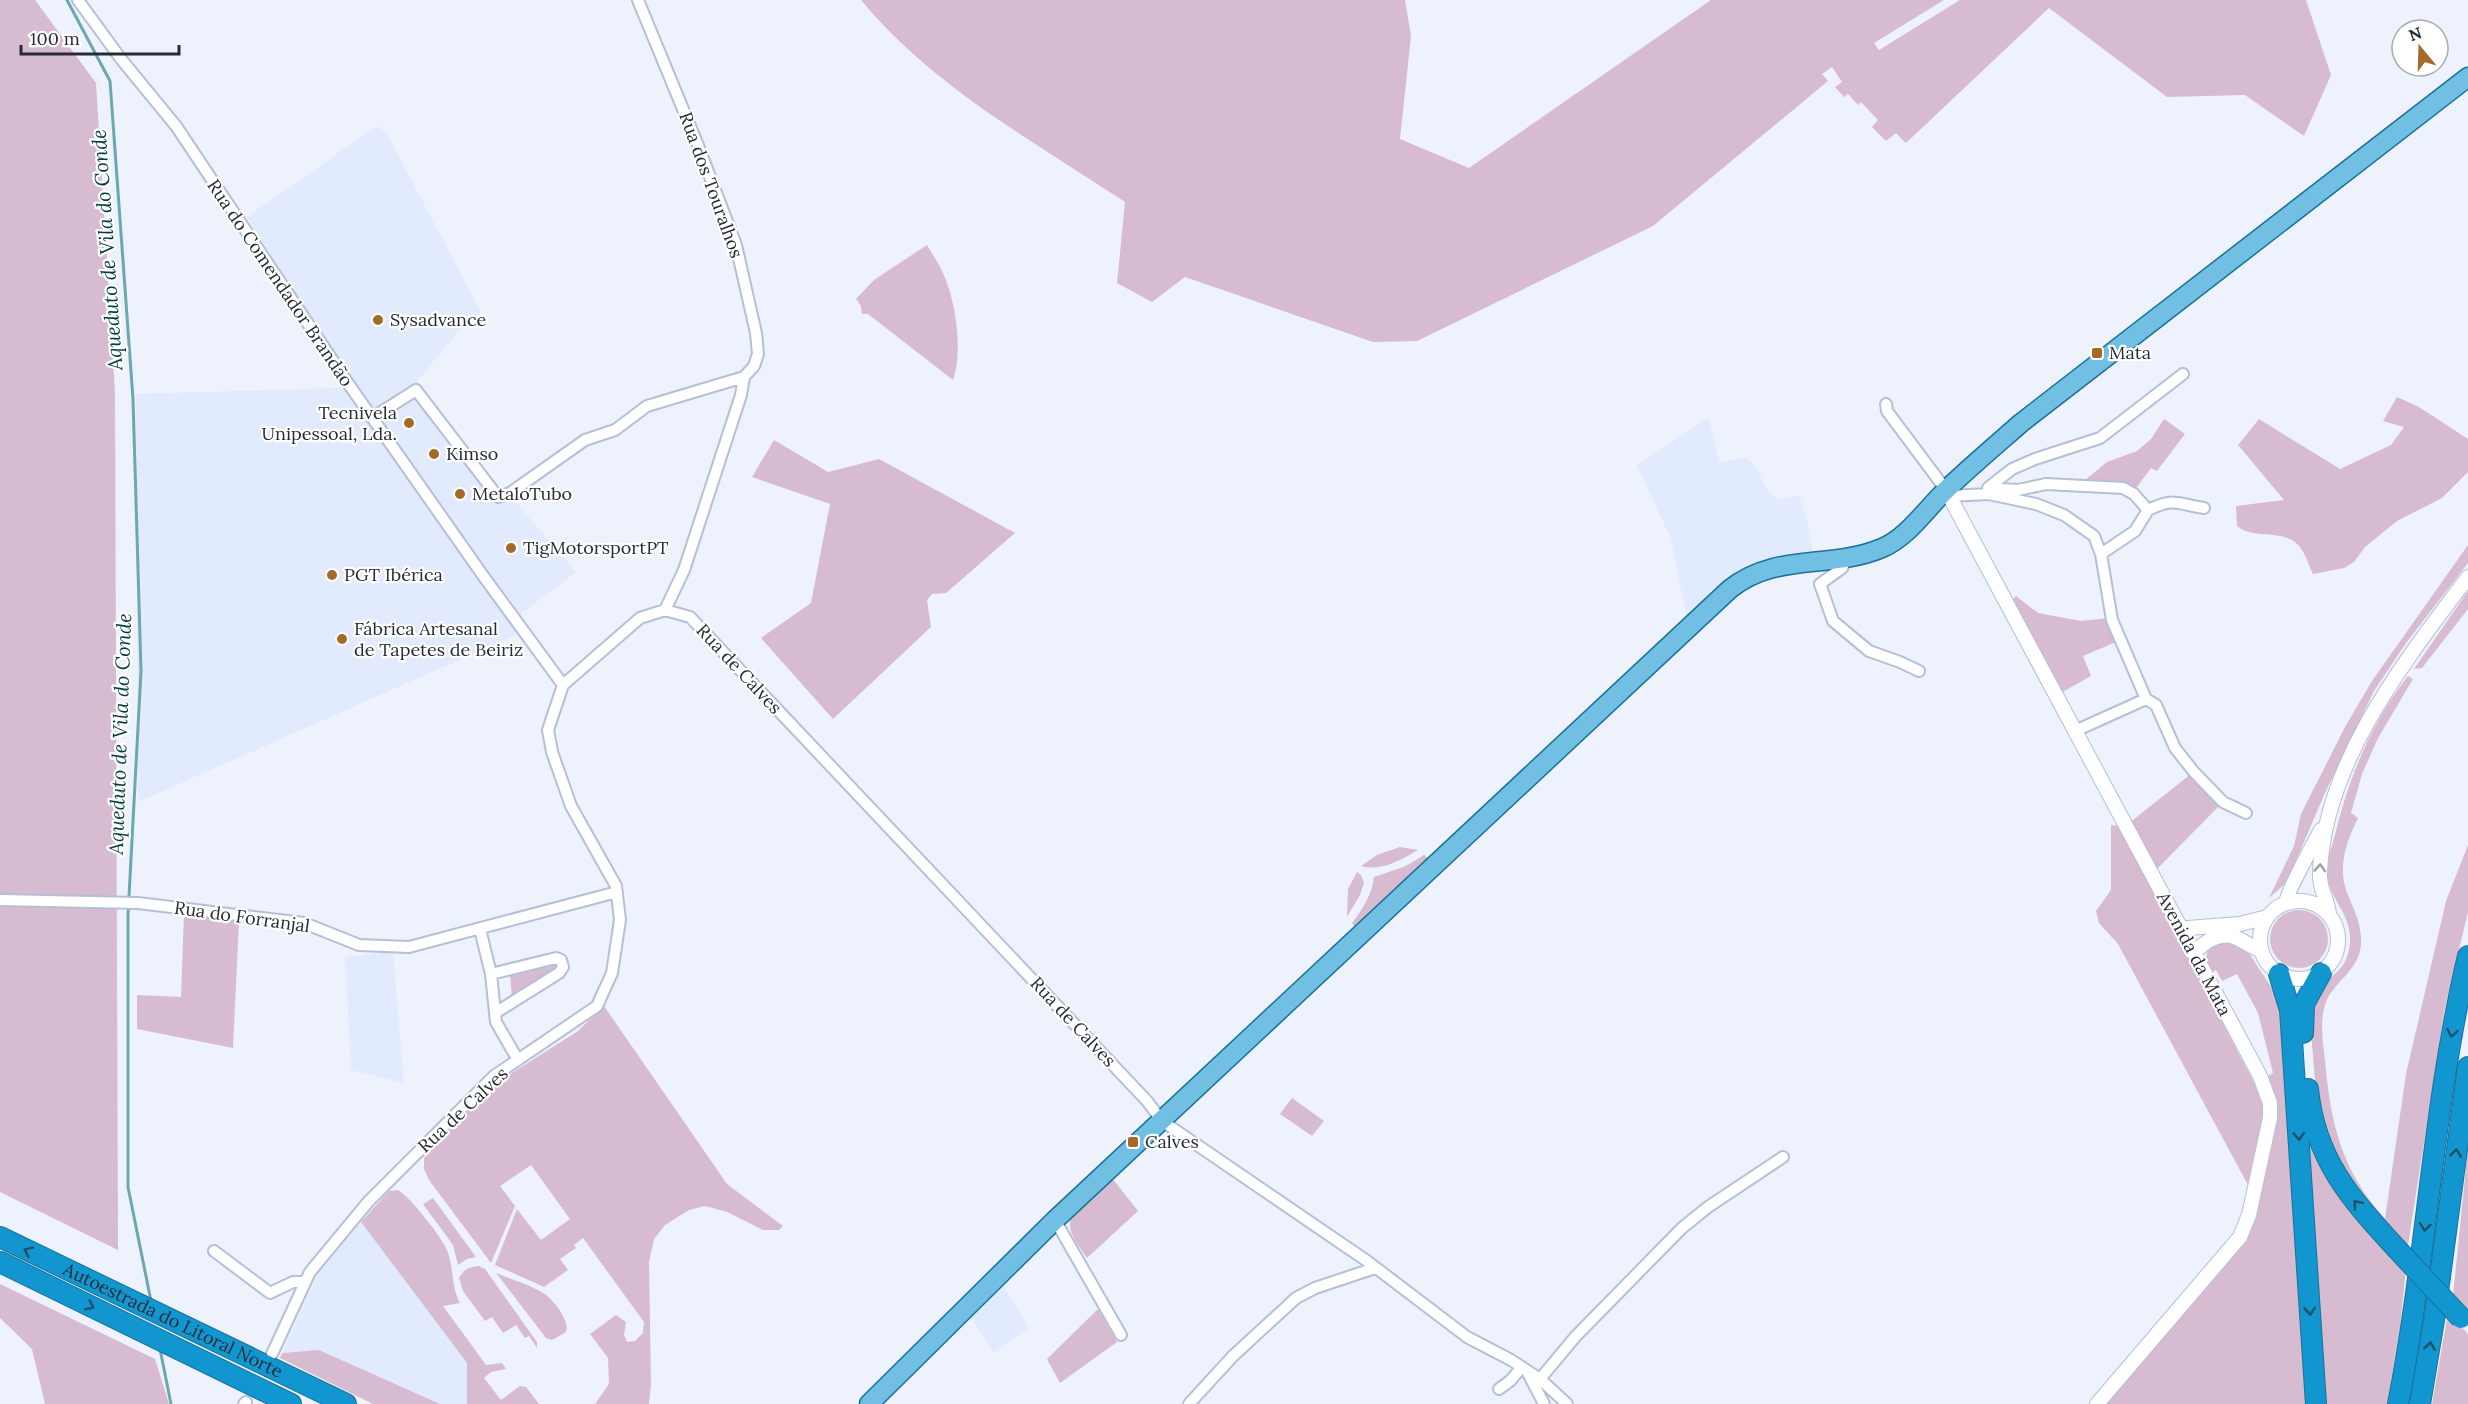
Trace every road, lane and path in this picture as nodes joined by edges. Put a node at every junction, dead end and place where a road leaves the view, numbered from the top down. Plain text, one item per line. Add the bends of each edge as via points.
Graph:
1 (78, 0) edge
2 (638, 0) edge
3 (2468, 77) edge
4 (2183, 374) dead end
5 (744, 377) junction
6 (1886, 404) dead end
7 (372, 418) junction
8 (1988, 488) junction
9 (1950, 490) junction
10 (2204, 508) dead end
11 (2148, 510) junction
12 (2101, 554) junction
13 (1847, 558) junction
14 (2468, 578) edge
15 (665, 610) junction
16 (1919, 671) dead end
17 (563, 685) junction
18 (2146, 699) junction
19 (2075, 731) junction
20 (2246, 813) dead end
21 (2326, 820) junction
22 (617, 892) junction
23 (0, 900) edge
24 (2286, 903) junction
25 (2329, 914) junction
26 (2267, 917) junction
27 (480, 928) junction
28 (2181, 931) junction
29 (2261, 950) junction
30 (2192, 952) junction
31 (2468, 956) edge
32 (2321, 973) junction
33 (491, 974) junction
34 (2279, 974) junction
35 (495, 1013) junction
36 (518, 1060) junction
37 (2468, 1067) edge
38 (1162, 1121) junction
39 (1784, 1157) dead end
40 (1055, 1220) junction
41 (0, 1237) edge
42 (214, 1251) dead end
43 (0, 1262) edge
44 (1375, 1268) junction
45 (305, 1282) junction
46 (2464, 1322) edge
47 (1121, 1335) dead end
48 (272, 1354) dead end
49 (1524, 1368) junction
50 (1540, 1379) junction
51 (1499, 1389) dead end
52 (291, 1404) edge
53 (346, 1404) edge
54 (869, 1404) edge
55 (1189, 1404) edge
56 (1544, 1404) edge
57 (1567, 1404) edge
58 (2097, 1404) edge
59 (2316, 1404) edge
60 (2398, 1404) edge
61 (2420, 1404) edge

1 - 7 street, Rua do Comendador Brandão via 176,126
2 - 5 street, Rua dos Touralhos via 736,245 758,354
3 - 9 main road via 2021,423
4 - 8 street via 2100,438 2020,466
5 - 7 street via 647,406 615,430 585,440 510,493 498,497 416,390
5 - 15 street, Rua dos Touralhos via 684,570
6 - 9 street via 1887,411
7 - 17 street, Rua do Comendador Brandão
8 - 9 street
8 - 11 street via 2018,490 2046,484 2123,488
9 - 12 street via 1989,494 2056,511 2094,536
9 - 13 main road via 1884,548
9 - 19 street, Avenida da Mata
10 - 11 street via 2173,501
11 - 12 street via 2135,531
12 - 18 street via 2112,620
13 - 16 street via 1842,568 1820,584 1833,621 1869,651
13 - 38 main road via 1776,566 1741,580
14 - 21 street via 2385,693 2356,746
15 - 17 street via 640,618
15 - 38 street, Rua de Calves via 690,617
17 - 22 street, Rua de Calves via 548,730 552,752 571,806
18 - 19 street
18 - 20 street via 2156,705 2175,748 2194,772 2223,802
19 - 28 street, Avenida da Mata
21 - 24 street via 2287,894
25 -> 21 street via 2320,877
22 - 27 street, Rua do Forranjal
22 - 36 street, Rua de Calves via 620,920 612,974 597,1005
23 - 27 street, Rua do Forranjal via 138,903 304,923 359,945 410,947
24 - 25 street via 2309,902
24 - 26 street
25 - 32 street via 2338,934 2338,945 2329,966
26 - 28 street
26 - 29 street
27 - 33 street
28 - 30 street, Avenida da Mata
29 - 30 street via 2243,939 2228,936 2213,938
29 - 34 street
30 - 58 street, Avenida da Mata via 2260,1076 2270,1103 2270,1118 2249,1215 2240,1237
31 -> 60 highway via 2447,1062 2415,1308
32 - 34 street via 2300,980
46 -> 32 highway, bridge via 2346,1191 2328,1163 2315,1130 2307,1088 2303,1019 2306,999
33 - 35 street
33 - 35 street via 556,958 563,967 560,973
34 -> 59 highway via 2290,1010
35 - 36 street via 496,1022
36 - 45 street, Rua de Calves via 494,1076 369,1202
61 -> 37 highway
38 - 40 main road
38 - 44 street, Rua de Calves
39 - 50 street via 1682,1228 1576,1336
40 - 47 street
40 - 54 main road
53 -> 41 highway, Autoestrada do Litoral Norte
42 - 45 street via 270,1293 293,1282
43 -> 52 highway, Autoestrada do Litoral Norte
44 - 49 street, Rua de Calves via 1467,1337
44 - 55 street via 1296,1298 1233,1356
45 - 48 street, Rua de Calves
49 - 50 street, Rua de Calves
49 - 51 street
49 - 56 street
50 - 57 street, Rua de Calves

